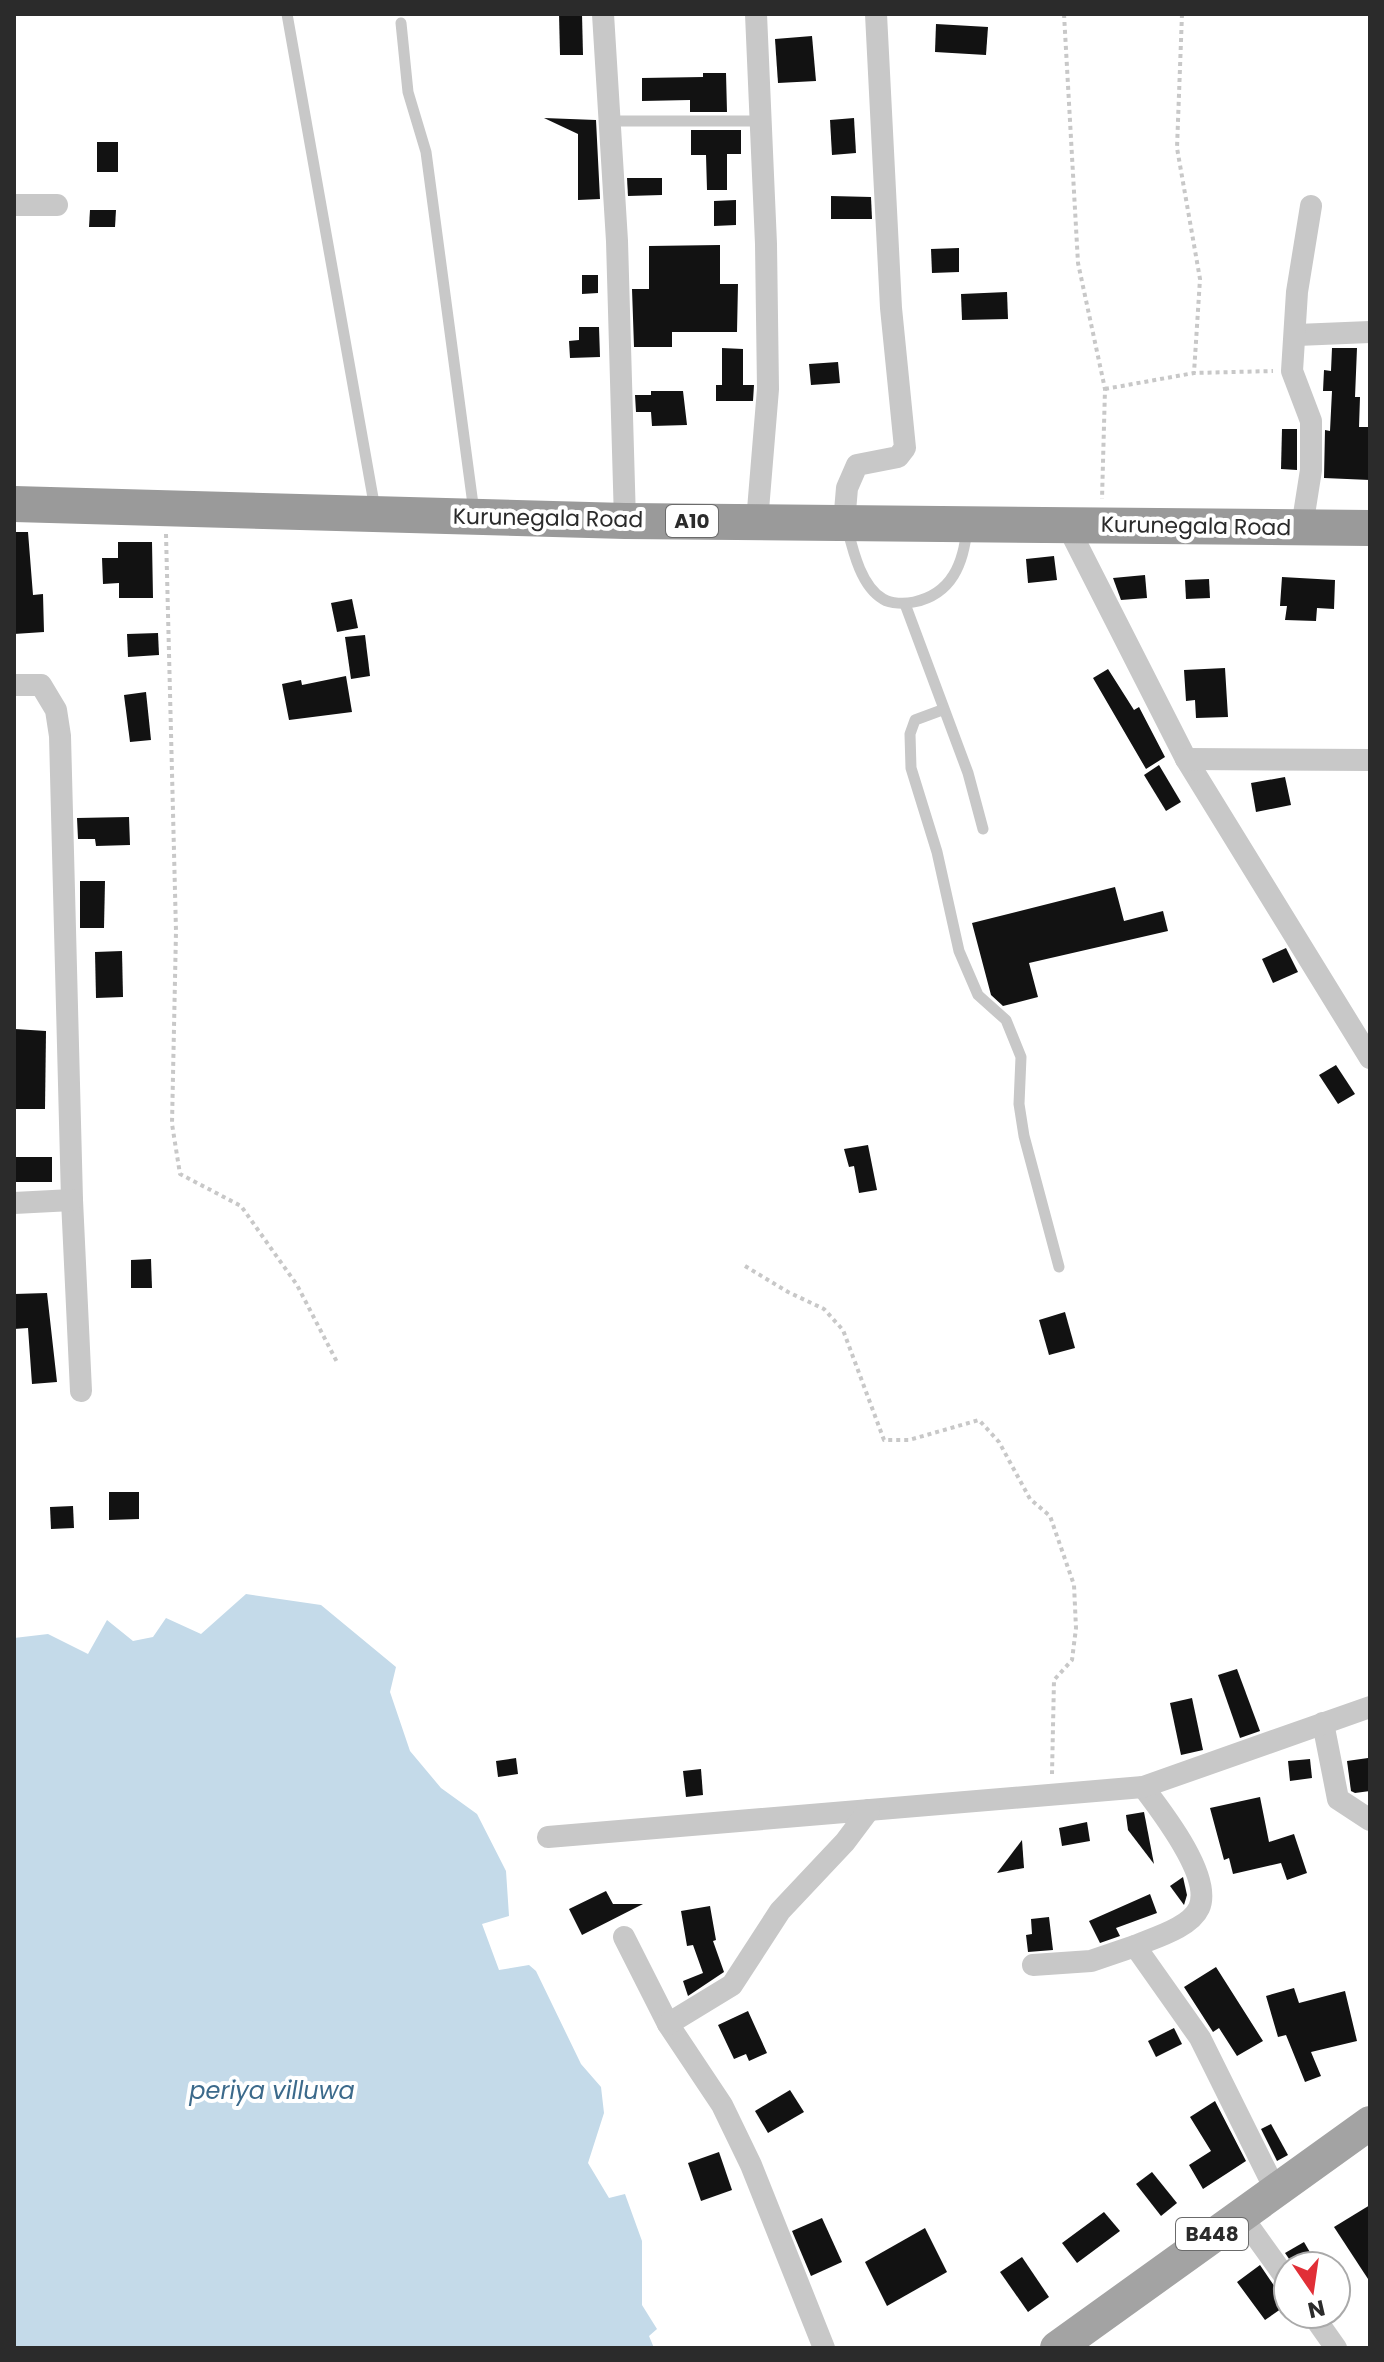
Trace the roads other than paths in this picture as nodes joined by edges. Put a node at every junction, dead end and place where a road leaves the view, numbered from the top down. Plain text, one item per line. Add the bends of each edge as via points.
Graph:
1 (287, 14) edge
2 (603, 14) edge
3 (756, 14) edge
4 (876, 14) edge
5 (401, 23) dead end
6 (610, 121) junction
7 (761, 121) junction
8 (14, 205) edge
9 (57, 205) dead end
10 (1311, 206) dead end
11 (1370, 332) edge
12 (1297, 335) junction
13 (14, 504) edge
14 (376, 514) junction
15 (475, 517) junction
16 (625, 521) junction
17 (757, 522) junction
18 (844, 523) junction
19 (968, 524) junction
20 (1084, 525) junction
21 (1302, 527) junction
22 (1370, 528) edge
23 (905, 604) junction
24 (14, 685) edge
25 (942, 710) junction
26 (1186, 759) junction
27 (1370, 760) edge
28 (983, 829) dead end
29 (1361, 1026) edge
30 (1370, 1058) edge
31 (72, 1200) junction
32 (14, 1203) edge
33 (1059, 1267) dead end
34 (81, 1391) dead end
35 (1370, 1707) edge
36 (1323, 1723) junction
37 (1143, 1787) junction
38 (869, 1810) junction
39 (1370, 1820) edge
40 (548, 1837) dead end
41 (624, 1937) dead end
42 (1135, 1946) junction
43 (1033, 1965) dead end
44 (668, 2024) junction
45 (1370, 2123) edge
46 (1275, 2189) junction
47 (1240, 2214) junction
48 (1272, 2259) edge
49 (1323, 2330) edge
50 (824, 2348) edge
51 (1057, 2348) edge
52 (1336, 2348) edge

1 - 14 lane
2 - 6 street
3 - 7 street
4 - 18 street via 891,308 905,448 898,457 857,465 847,488
5 - 15 lane via 408,92 426,152
6 - 7 lane
6 - 16 street
7 - 17 street via 768,389
8 - 9 street
10 - 12 street via 1297,292
11 - 12 street
12 - 21 street via 1292,371 1311,421 1311,470
13 - 14 highway, Kurunegala Road / A10
14 - 15 highway, Kurunegala Road / A10
15 - 16 highway, Kurunegala Road / A10
16 - 17 highway, Kurunegala Road / A10
17 - 18 highway, Kurunegala Road / A10
18 - 19 highway, Kurunegala Road / A10
18 - 23 lane via 865,579 883,599
19 - 20 highway, Kurunegala Road / A10
19 - 23 lane via 958,569 948,585 930,599
20 - 21 highway, Kurunegala Road / A10
20 - 26 street
21 - 22 highway, Kurunegala Road / A10
23 - 25 lane
24 - 31 street via 41,685 56,710 60,736
25 - 28 lane via 968,773
25 - 33 lane via 915,720 911,768 959,951 978,995 1006,1020 1021,1057 1024,1136
26 - 27 street
26 - 29 street
29 - 30 street
31 - 32 street
31 - 34 street
35 - 36 street
36 - 37 street
36 - 39 street via 1338,1799
37 - 38 street
37 - 42 street via 1165,1816 1203,1888 1198,1910 1180,1925
38 - 40 street
38 - 44 street via 780,1911 732,1985
41 - 44 street
42 - 43 street via 1091,1961
42 - 46 street via 1200,2038
44 - 50 street via 722,2105 751,2165
45 - 46 main road, B448
46 - 47 main road, B448
47 - 48 street
47 - 51 main road, B448
49 - 52 street

